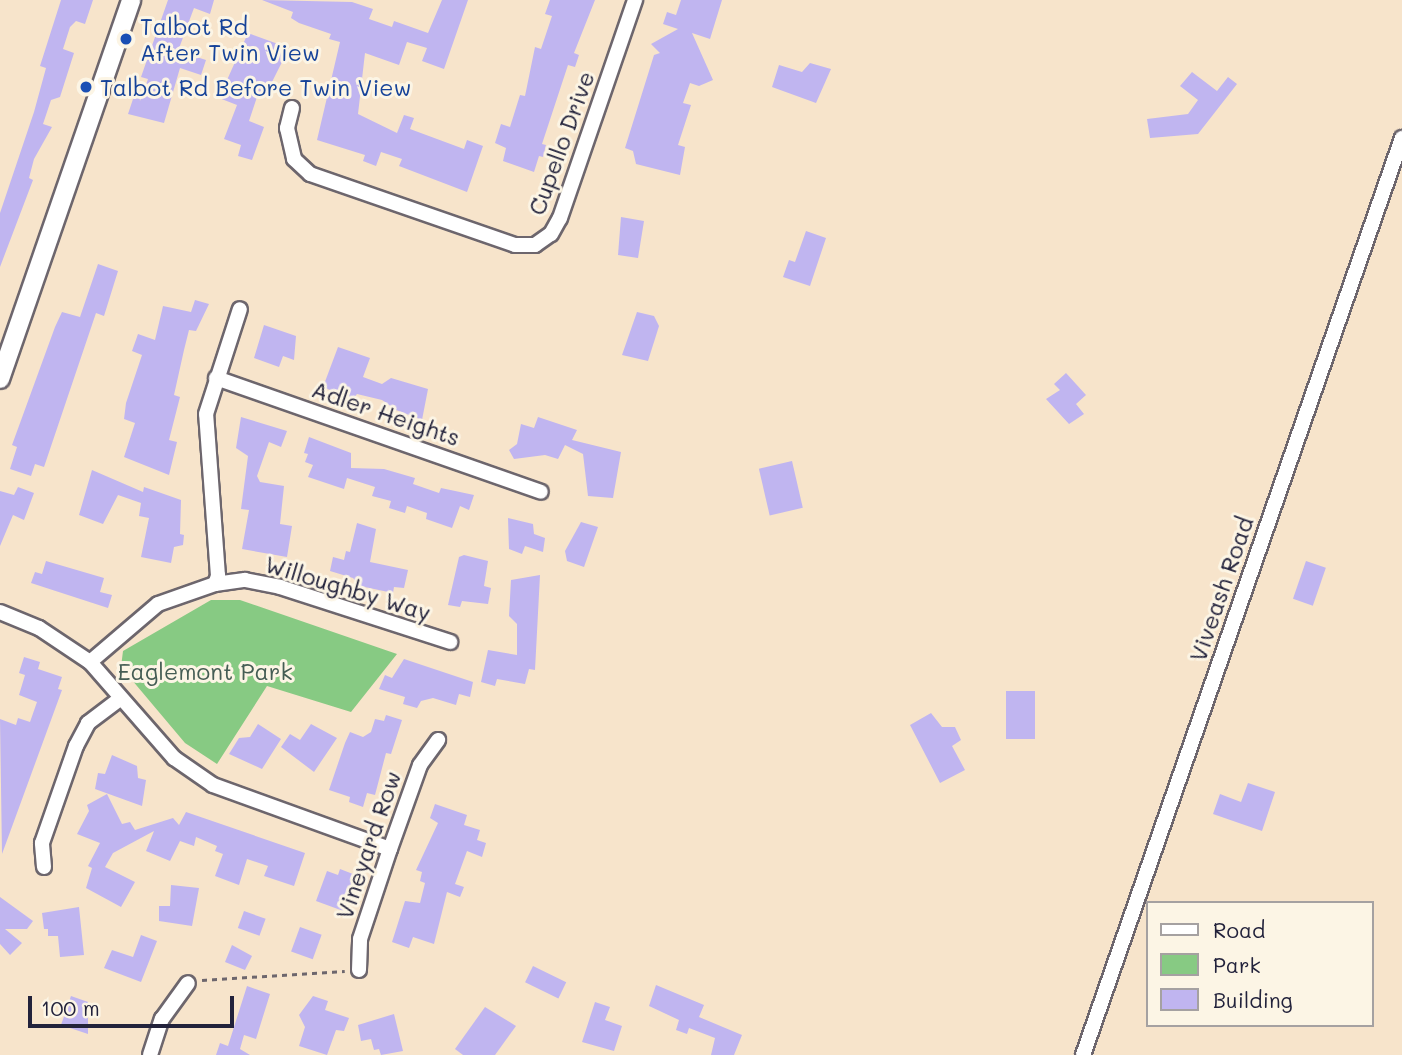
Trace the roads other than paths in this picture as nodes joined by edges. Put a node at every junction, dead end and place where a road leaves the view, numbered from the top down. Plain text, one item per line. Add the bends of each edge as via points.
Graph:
1 (131, 0) edge
2 (635, 0) edge
3 (292, 108) dead end
4 (1402, 138) edge
5 (240, 309) dead end
6 (216, 378) junction
7 (0, 379) edge
8 (541, 492) dead end
9 (215, 584) junction
10 (0, 612) edge
11 (450, 642) dead end
12 (90, 662) junction
13 (120, 699) junction
14 (438, 740) dead end
15 (390, 849) junction
16 (44, 867) dead end
17 (359, 970) road end
18 (188, 983) road end
19 (150, 1055) edge
20 (1083, 1055) edge

1 - 7 main road
2 - 3 street, Cupello Drive via 560,218 544,242 515,245 310,174 294,159 287,128
4 - 20 street, Viveash Road
5 - 6 street
6 - 8 street, Adler Heights
6 - 9 street via 206,414
9 - 11 street, Willoughby Way via 245,580 280,587
9 - 12 street, Willoughby Way via 158,604 119,632
10 - 12 street via 39,628
12 - 13 street
13 - 15 street via 174,758 213,785
13 - 16 street via 88,723 76,746 42,843
14 - 15 street, Vineyard Row via 420,765
15 - 17 street, Vineyard Row via 360,939
18 - 19 street via 162,1019

